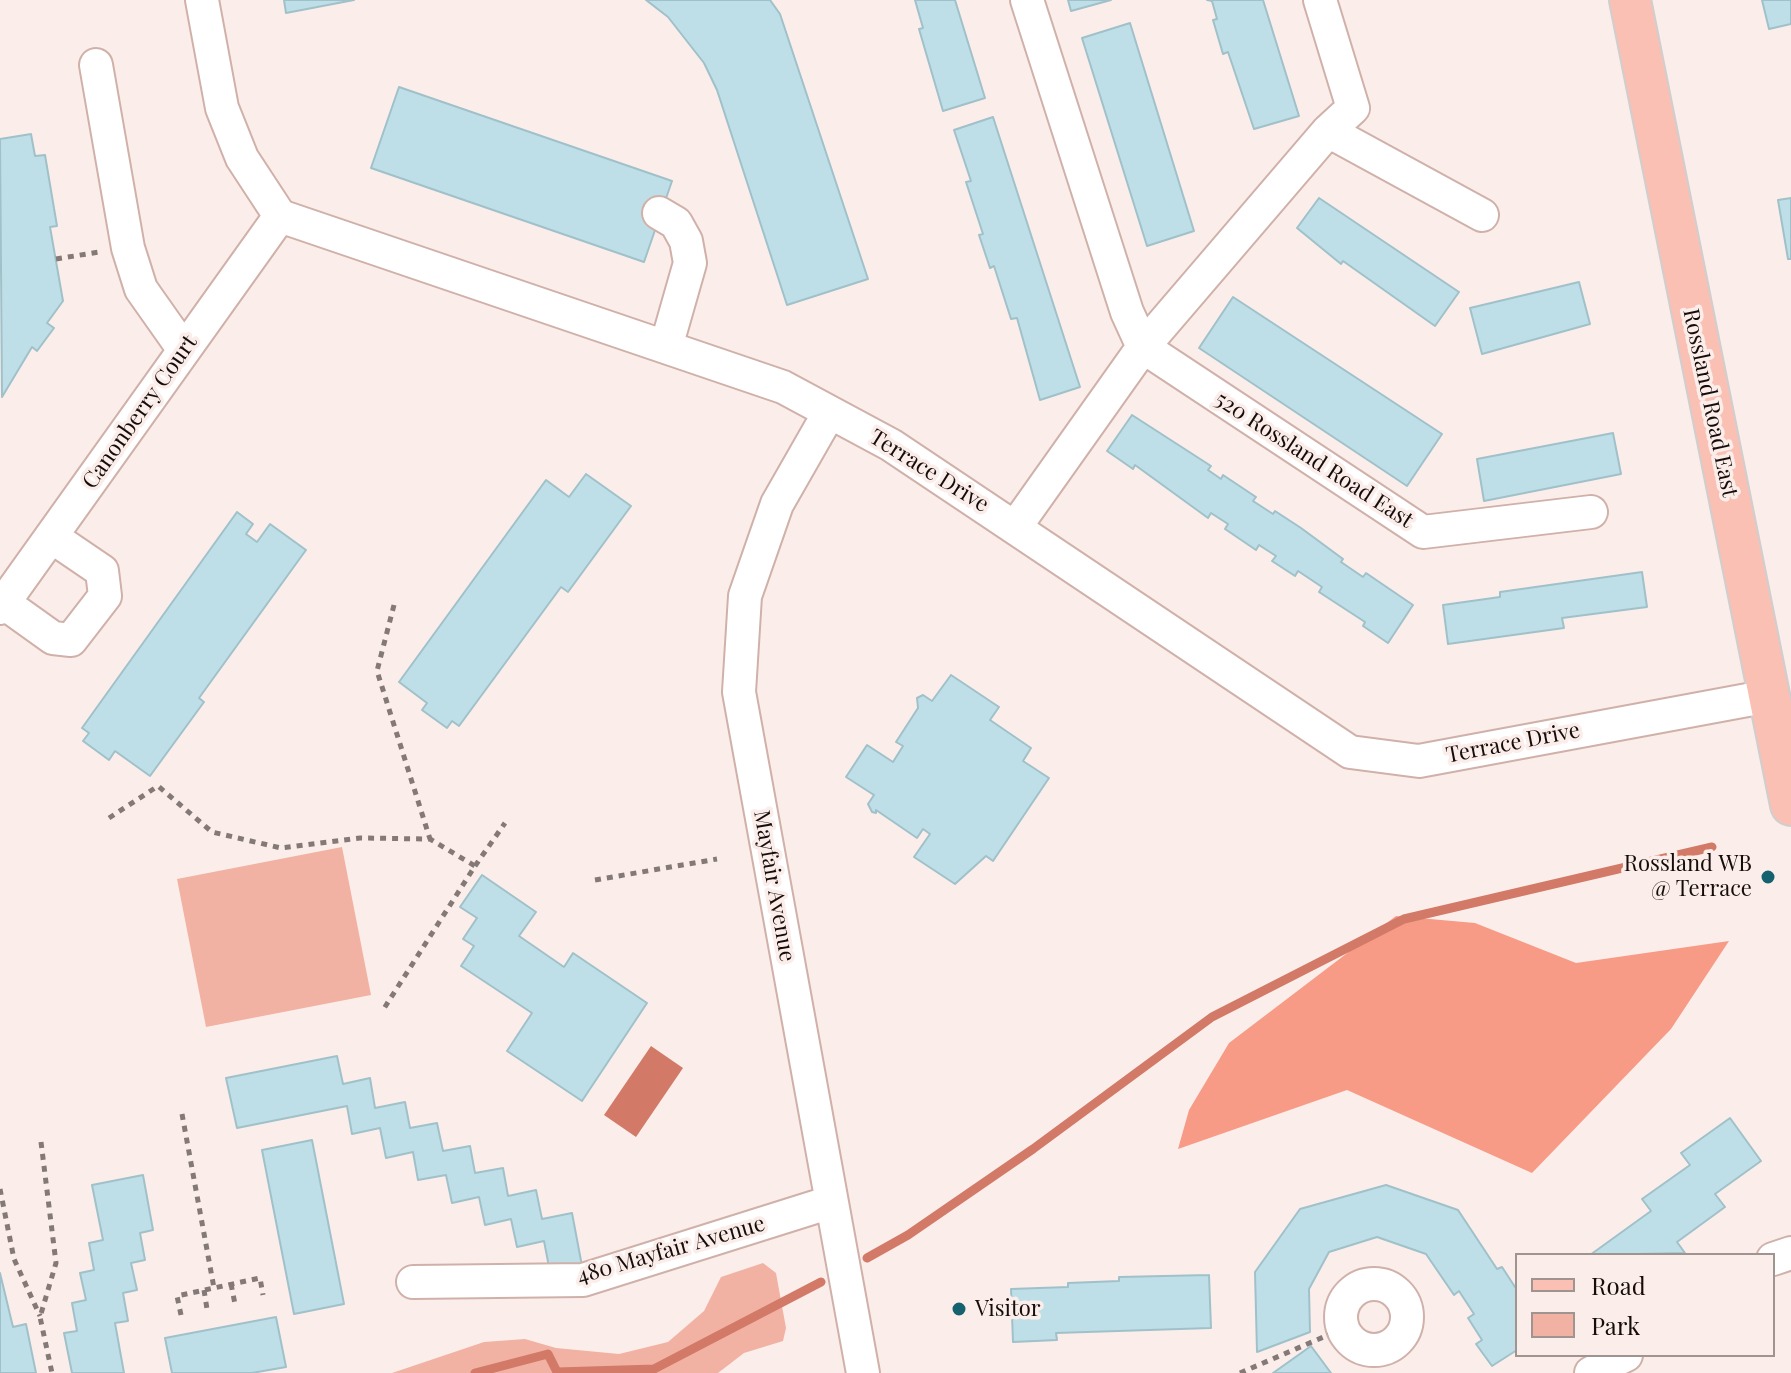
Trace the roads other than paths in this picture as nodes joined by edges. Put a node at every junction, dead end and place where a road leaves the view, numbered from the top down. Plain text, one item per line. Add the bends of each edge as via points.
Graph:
1 (202, 0) edge
2 (1027, 0) edge
3 (1320, 0) edge
4 (1630, 0) edge
5 (96, 65) dead end
6 (1328, 131) junction
7 (659, 213) dead end
8 (1482, 215) dead end
9 (280, 216) junction
10 (666, 347) junction
11 (1143, 347) junction
12 (184, 350) junction
13 (829, 413) junction
14 (1591, 512) dead end
15 (1016, 526) junction
16 (52, 537) junction
17 (2, 606) edge
18 (1769, 696) junction
19 (1791, 805) edge
20 (831, 1202) junction
21 (413, 1282) dead end
22 (1622, 1357) edge
23 (1388, 1361) edge
24 (863, 1373) edge
25 (1591, 1373) edge

1 - 9 street via 222,108 242,158
2 - 11 street via 1127,312
3 - 6 street via 1353,108
4 - 18 main road, Rossland Road East
5 - 12 street via 128,248 141,289
6 - 8 street
6 - 11 street
7 - 10 street via 676,223 690,263
9 - 10 street, Terrace Drive
9 - 12 street, Canonberry Court
10 - 13 street, Terrace Drive via 783,387
11 - 14 street, 520 Rossland Road East via 1423,532
11 - 15 street
12 - 16 street, Canonberry Court
13 - 15 street, Terrace Drive via 891,445
13 - 20 street, Mayfair Avenue via 777,504 745,596 739,692
15 - 18 street, Terrace Drive via 1350,752 1419,761
16 - 17 street, Canonberry Court
16 - 17 street via 102,571 105,596 71,640 53,638
18 - 19 main road, Rossland Road East
20 - 21 street, 480 Mayfair Avenue via 583,1280
20 - 24 street, Mayfair Avenue
22 - 25 street
23 - 23 street via 1356,1346 1342,1329 1341,1314 1352,1291 1374,1283 1398,1293 1408,1314

